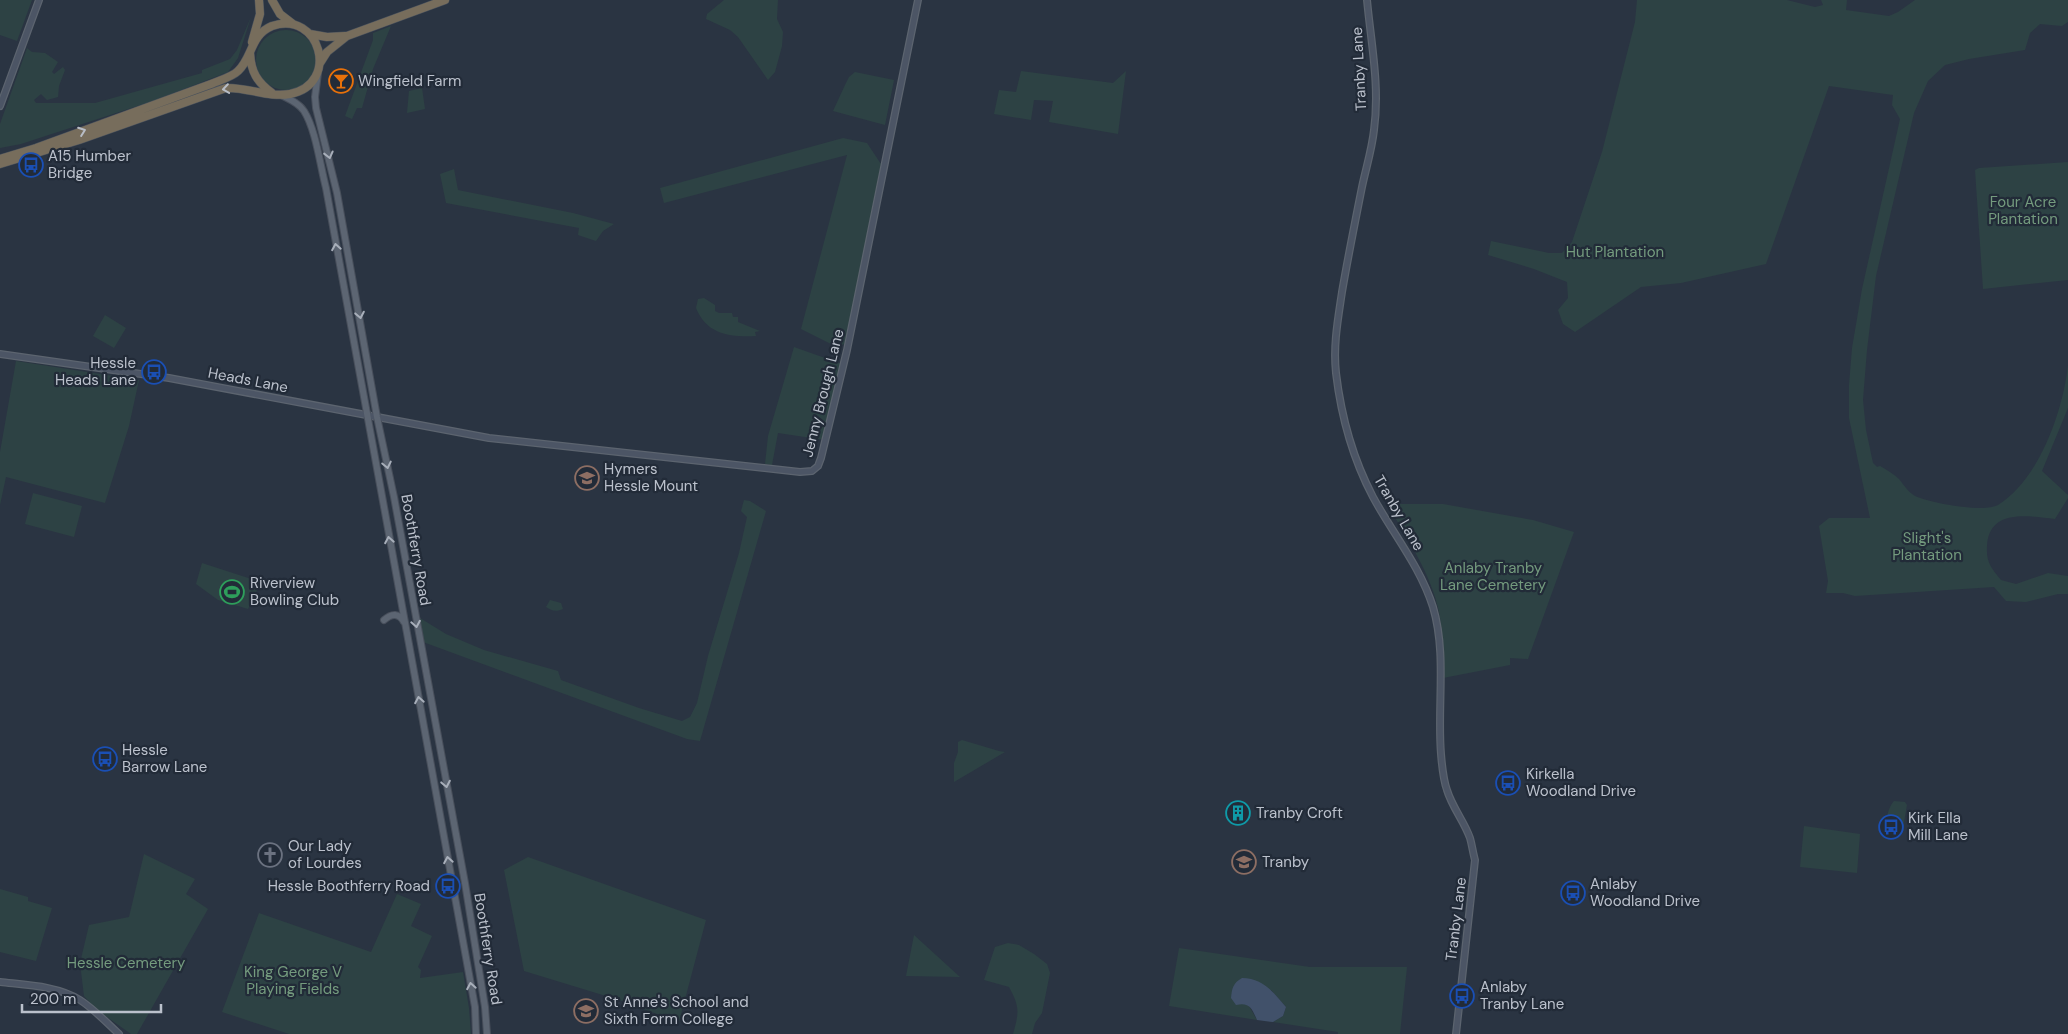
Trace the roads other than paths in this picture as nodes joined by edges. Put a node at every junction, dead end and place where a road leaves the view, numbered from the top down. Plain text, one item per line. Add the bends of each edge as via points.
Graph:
1 (39, 0) edge
2 (259, 0) edge
3 (272, 0) edge
4 (445, 0) edge
5 (918, 0) edge
6 (1367, 0) edge
7 (294, 25) junction
8 (310, 34) junction
9 (347, 36) junction
10 (250, 48) junction
11 (320, 64) junction
12 (318, 72) junction
13 (277, 94) junction
14 (0, 106) edge
15 (0, 158) edge
16 (0, 164) edge
17 (0, 354) edge
18 (366, 415) junction
19 (377, 417) junction
20 (490, 438) joint
21 (384, 620) dead end
22 (405, 624) junction
23 (0, 982) edge
24 (119, 1034) edge
25 (476, 1034) edge
26 (487, 1034) edge
27 (1456, 1034) edge

1 - 14 street
2 - 10 highway via 260,14
3 - 7 highway via 280,14
4 - 9 highway
5 - 20 street, Jenny Brough Lane via 847,350 818,466 812,471 800,472
6 - 27 street, Tranby Lane via 1376,76 1374,130 1337,323 1336,374 1347,430 1361,470 1420,574 1436,624 1445,781 1470,838 1475,860
7 - 8 highway
7 - 10 highway via 271,27 261,33
8 - 9 highway
8 - 11 highway via 318,48
9 - 11 highway via 327,52
10 - 13 highway via 252,72 258,81
15 -> 10 highway via 36,148 218,81 238,72
11 - 12 highway
12 - 13 highway via 300,91
12 -> 19 main road, Boothferry Road via 316,108 337,193
13 -> 16 highway via 226,88
18 -> 13 main road, Boothferry Road via 316,145 304,112 291,100
17 - 18 street, Heads Lane via 169,378
18 - 19 street, Heads Lane
22 -> 18 main road, Boothferry Road
19 - 20 street, Heads Lane
19 -> 26 main road, Boothferry Road via 465,883
21 - 22 main road via 396,615
25 -> 22 main road, Boothferry Road via 475,1007
23 - 24 street via 34,986 80,1000

